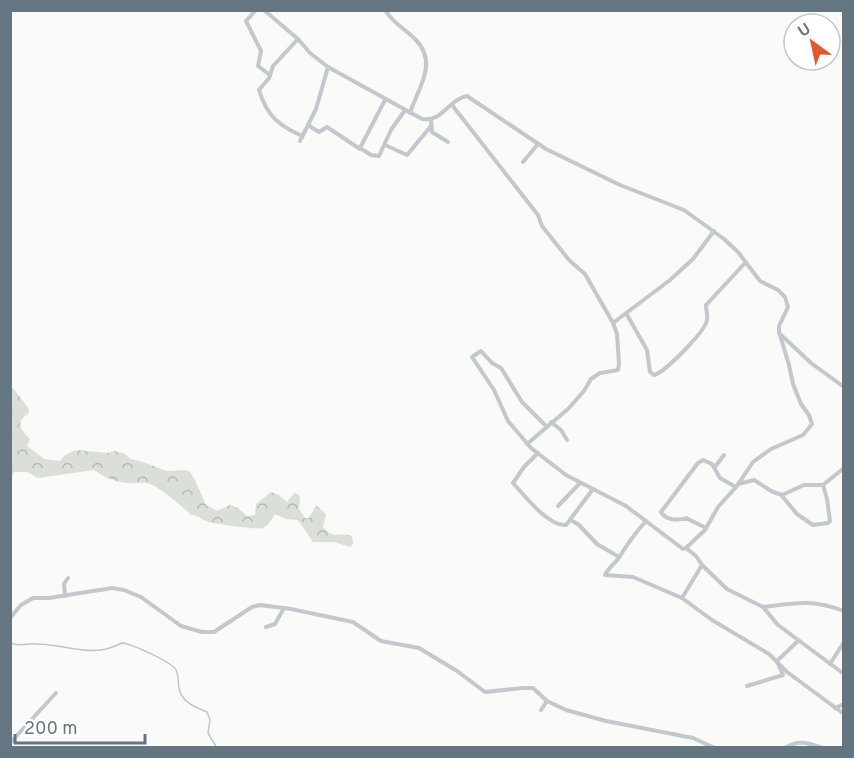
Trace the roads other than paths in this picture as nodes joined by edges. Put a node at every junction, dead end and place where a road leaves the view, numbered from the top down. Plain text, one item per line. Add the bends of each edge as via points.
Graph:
1 (256, 10) edge
2 (264, 10) edge
3 (385, 10) edge
4 (298, 39) junction
5 (328, 67) junction
6 (270, 75) junction
7 (386, 100) junction
8 (452, 105) junction
9 (405, 110) junction
10 (410, 113) junction
11 (431, 119) junction
12 (308, 125) junction
13 (431, 126) junction
14 (447, 142) dead end
15 (538, 144) junction
16 (385, 146) junction
17 (361, 150) junction
18 (523, 162) dead end
19 (714, 231) junction
20 (746, 262) junction
21 (626, 313) junction
22 (613, 322) junction
23 (779, 333) junction
24 (843, 387) edge
25 (551, 422) junction
26 (546, 426) junction
27 (567, 440) dead end
28 (527, 444) junction
29 (538, 453) junction
30 (724, 455) dead end
31 (715, 467) junction
32 (843, 468) edge
33 (580, 483) junction
34 (823, 485) junction
35 (737, 486) junction
36 (593, 489) junction
37 (782, 495) junction
38 (558, 506) dead end
39 (571, 520) junction
40 (646, 520) junction
41 (706, 528) junction
42 (686, 548) junction
43 (619, 557) junction
44 (702, 565) junction
45 (68, 578) dead end
46 (65, 596) junction
47 (682, 598) junction
48 (764, 607) junction
49 (284, 608) junction
50 (843, 611) edge
51 (10, 618) edge
52 (266, 627) dead end
53 (798, 641) junction
54 (843, 642) edge
55 (777, 662) junction
56 (830, 663) junction
57 (843, 674) edge
58 (747, 686) dead end
59 (56, 693) dead end
60 (547, 701) junction
61 (843, 704) edge
62 (834, 708) junction
63 (541, 710) dead end
64 (843, 714) edge
65 (11, 745) edge
66 (715, 747) edge
67 (785, 747) edge
68 (823, 747) edge

1 - 6 street via 246,21 261,51 258,66
2 - 4 street
3 - 10 street via 418,42 426,59 427,72
4 - 5 street
4 - 6 street via 273,66
5 - 7 street
5 - 12 street
6 - 12 street via 259,90 270,115 301,138
7 - 9 street
7 - 17 street
8 - 11 street
8 - 15 street via 467,96
8 - 22 street via 538,215 542,226 584,273
9 - 10 street
9 - 16 street
10 - 11 street
11 - 13 street
12 - 17 street via 319,132 327,127
13 - 14 street via 432,132
13 - 16 street via 406,155
15 - 18 street
15 - 19 street via 620,185 684,210
16 - 17 street via 378,156
19 - 20 street
19 - 21 street via 693,259
20 - 21 street via 707,304 707,321 661,373 650,372 647,350
20 - 23 street via 760,280 785,297 788,307
21 - 22 street
22 - 25 street via 618,370 591,379 572,405
23 - 24 street
23 - 35 street via 795,392 812,424 802,435 759,457
25 - 26 street
25 - 27 street
26 - 28 street
26 - 28 street via 522,402 501,369 484,353 475,354 472,357 508,421
28 - 29 street
29 - 33 street
29 - 39 street via 513,483 547,518 560,525
30 - 31 street
31 - 35 street via 720,478
31 - 41 street via 703,460 698,463 661,512
32 - 34 street
33 - 36 street
33 - 38 street
34 - 37 street via 804,485
34 - 37 street via 828,499 828,523 813,525 797,514
35 - 37 street via 754,480
35 - 41 street via 717,507
36 - 39 street
36 - 40 street
39 - 43 street via 597,544
40 - 42 street
40 - 43 street
41 - 42 street
42 - 44 street
43 - 47 street via 606,575 633,577
44 - 47 street
44 - 48 street via 727,589
45 - 46 street
46 - 49 street via 103,589 124,590 141,597 181,626 202,632 214,632 252,607
46 - 51 street via 28,600
47 - 55 street
48 - 50 street via 815,602
48 - 53 street
49 - 52 street via 275,624
49 - 60 street via 353,622 381,641 419,648 485,692 533,688
53 - 55 street
53 - 56 street
54 - 56 street
55 - 58 street via 783,675
55 - 62 street
56 - 57 street
59 - 65 street
60 - 63 street
60 - 66 street via 587,717 693,738
61 - 62 street
62 - 64 street
67 - 68 street via 805,742

